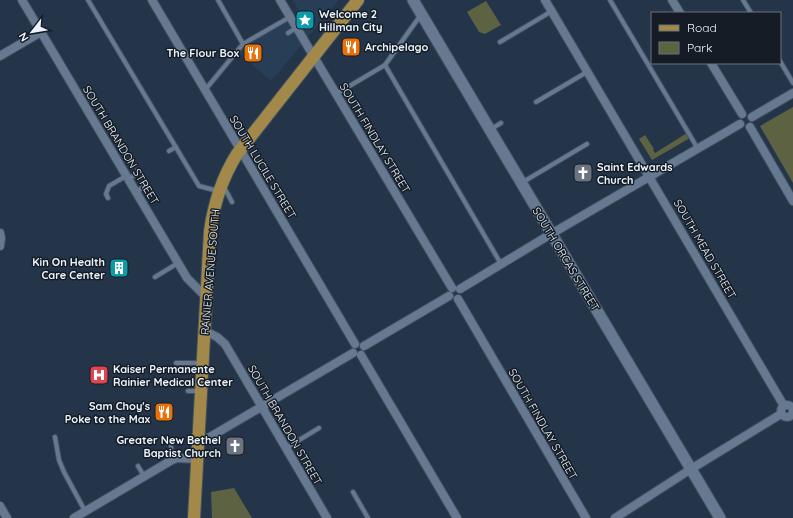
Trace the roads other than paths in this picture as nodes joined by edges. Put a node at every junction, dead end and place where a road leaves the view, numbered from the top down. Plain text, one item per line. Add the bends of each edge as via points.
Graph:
1 (22, 0) edge
2 (88, 0) edge
3 (152, 0) edge
4 (218, 0) edge
5 (280, 0) edge
6 (358, 0) edge
7 (413, 0) edge
8 (545, 0) edge
9 (610, 0) edge
10 (672, 0) edge
11 (743, 0) edge
12 (552, 11) junction
13 (679, 12) edge
14 (750, 12) edge
15 (421, 14) junction
16 (290, 17) junction
17 (297, 28) junction
18 (41, 32) junction
19 (288, 33) dead end
20 (500, 42) dead end
21 (243, 44) junction
22 (0, 56) edge
23 (314, 56) junction
24 (781, 63) edge
25 (712, 64) edge
26 (385, 65) junction
27 (588, 72) junction
28 (793, 83) edge
29 (205, 90) junction
30 (793, 93) edge
31 (336, 94) junction
32 (536, 102) dead end
33 (742, 114) junction
34 (752, 117) junction
35 (501, 123) dead end
36 (740, 124) junction
37 (750, 126) junction
38 (489, 130) junction
39 (587, 144) dead end
40 (176, 146) junction
41 (698, 149) junction
42 (240, 150) junction
43 (169, 151) dead end
44 (137, 171) dead end
45 (127, 177) junction
46 (650, 177) junction
47 (521, 183) junction
48 (145, 186) dead end
49 (220, 187) junction
50 (136, 192) junction
51 (108, 198) dead end
52 (793, 201) edge
53 (232, 202) dead end
54 (0, 233) edge
55 (551, 234) junction
56 (0, 246) edge
57 (178, 264) junction
58 (501, 264) junction
59 (155, 277) dead end
60 (454, 291) junction
61 (206, 297) junction
62 (205, 331) junction
63 (358, 349) junction
64 (176, 363) dead end
65 (203, 363) junction
66 (188, 391) dead end
67 (201, 392) junction
68 (784, 406) junction
69 (262, 407) junction
70 (793, 408) edge
71 (788, 418) edge
72 (319, 428) dead end
73 (55, 437) dead end
74 (198, 444) junction
75 (171, 446) dead end
76 (286, 448) junction
77 (197, 459) junction
78 (172, 460) junction
79 (138, 466) dead end
80 (691, 469) junction
81 (145, 476) junction
82 (353, 492) dead end
83 (0, 506) edge
84 (85, 512) junction
85 (7, 518) edge
86 (74, 518) edge
87 (194, 518) edge
88 (327, 518) edge
89 (368, 518) edge
90 (457, 518) edge
91 (586, 518) edge
92 (615, 518) edge
93 (720, 518) edge

1 - 18 street, SOUTH BRANDON STREET
2 - 40 lane
3 - 29 street, SOUTH LUCILE STREET
4 - 21 lane
5 - 16 street, SOUTH FINDLAY STREET
6 - 23 main road, RAINIER AVENUE SOUTH
7 - 15 street, SOUTH ORCAS STREET
8 - 12 street, SOUTH MEAD STREET
9 - 41 lane
10 - 13 street
11 - 14 lane
12 - 20 lane
12 - 27 street, SOUTH MEAD STREET
15 - 26 lane
15 - 38 street, SOUTH ORCAS STREET
16 - 17 street, SOUTH FINDLAY STREET
16 - 21 lane
17 - 19 lane
17 - 23 street, SOUTH FINDLAY STREET
18 - 22 street
18 - 45 street, SOUTH BRANDON STREET
21 - 29 lane
23 - 31 street, SOUTH FINDLAY STREET
23 - 42 main road, RAINIER AVENUE SOUTH
24 - 28 lane
25 - 33 street
26 - 31 lane
26 - 58 lane
27 - 32 lane
27 - 46 street, SOUTH MEAD STREET
29 - 42 street, SOUTH LUCILE STREET
30 - 34 street
31 - 60 street, SOUTH FINDLAY STREET
33 - 34 street
33 - 36 street
34 - 37 street
35 - 38 lane
36 - 37 street via 744,128
36 - 41 street
37 - 52 street
38 - 47 street, SOUTH ORCAS STREET
39 - 47 lane
40 - 43 lane
40 - 49 lane via 199,186
41 - 46 street
42 - 49 main road, RAINIER AVENUE SOUTH
42 - 63 street, SOUTH LUCILE STREET
44 - 45 lane via 135,175
45 - 50 street, SOUTH BRANDON STREET
45 - 51 lane via 109,186 106,194
46 - 55 street
46 - 68 street, SOUTH MEAD STREET
47 - 55 street, SOUTH ORCAS STREET
48 - 50 lane
49 - 53 lane
49 - 61 main road, RAINIER AVENUE SOUTH via 210,231
50 - 57 street, SOUTH BRANDON STREET
54 - 56 street
55 - 58 street
55 - 80 street, SOUTH ORCAS STREET
57 - 59 lane
57 - 61 street, SOUTH BRANDON STREET via 187,278
58 - 60 street
60 - 63 street
60 - 91 street, SOUTH FINDLAY STREET via 453,299 458,299
61 - 62 main road, RAINIER AVENUE SOUTH
62 - 65 main road, RAINIER AVENUE SOUTH
62 - 69 street, SOUTH BRANDON STREET via 225,344
63 - 69 street
63 - 90 street, SOUTH LUCILE STREET
64 - 65 lane
65 - 67 main road, RAINIER AVENUE SOUTH
66 - 67 lane
67 - 74 main road, RAINIER AVENUE SOUTH
68 - 70 street
68 - 71 street via 780,410
69 - 74 street
69 - 76 street, SOUTH BRANDON STREET
70 - 71 street
71 - 80 street
72 - 76 lane
73 - 84 lane via 59,460
74 - 77 main road, RAINIER AVENUE SOUTH
75 - 78 lane
76 - 88 street, SOUTH BRANDON STREET
77 - 78 street
77 - 87 main road, RAINIER AVENUE SOUTH
78 - 81 street
79 - 81 lane
80 - 92 street
80 - 93 street, SOUTH ORCAS STREET
81 - 84 street
82 - 89 lane
83 - 85 street
84 - 86 street

